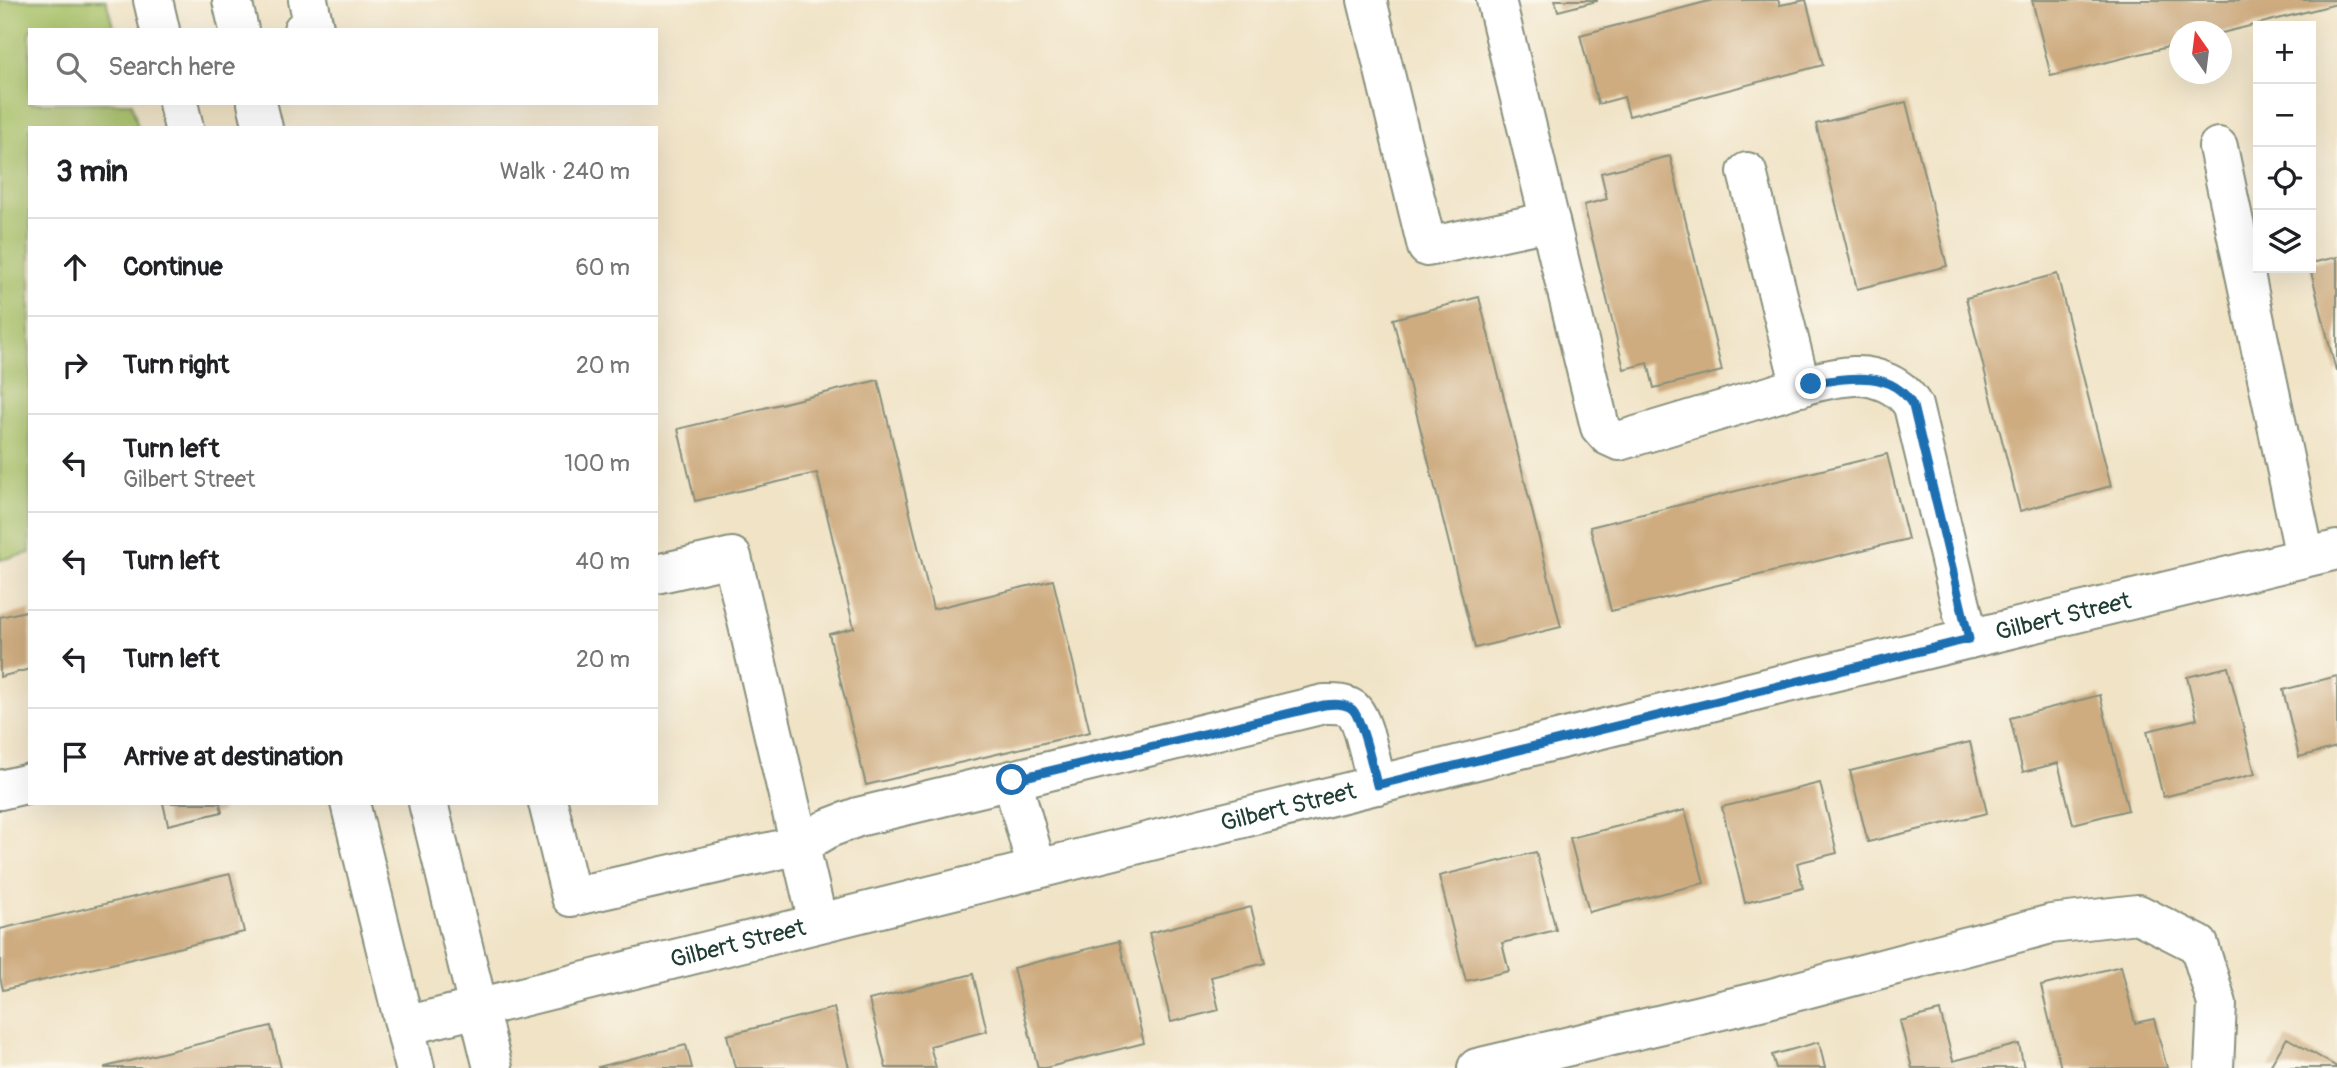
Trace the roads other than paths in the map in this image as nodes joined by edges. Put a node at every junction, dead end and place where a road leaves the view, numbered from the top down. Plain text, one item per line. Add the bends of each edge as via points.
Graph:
1 (153, 0) edge
2 (232, 0) edge
3 (308, 0) edge
4 (1367, 0) edge
5 (1496, 0) edge
6 (160, 28) edge
7 (239, 28) edge
8 (310, 28) edge
9 (178, 105) edge
10 (257, 105) edge
11 (184, 126) edge
12 (263, 126) edge
13 (2218, 147) dead end
14 (1747, 172) dead end
15 (1550, 221) junction
16 (1801, 387) junction
17 (2321, 553) edge
18 (658, 574) edge
19 (1969, 639) junction
20 (1012, 780) junction
21 (28, 783) edge
22 (1377, 785) junction
23 (0, 790) edge
24 (350, 805) edge
25 (428, 805) edge
26 (548, 805) edge
27 (800, 845) junction
28 (1037, 869) junction
29 (818, 923) junction
30 (478, 1007) junction
31 (405, 1026) junction
32 (415, 1068) edge
33 (493, 1068) edge
34 (1477, 1068) edge
35 (2214, 1068) edge

1 - 6 street
2 - 7 street
3 - 8 street via 314,27
4 - 15 street via 1427,247
5 - 15 street
9 - 11 street
10 - 12 street
13 - 17 street
14 - 16 street
15 - 16 street via 1600,427 1608,436 1619,441
16 - 19 street via 1855,376 1876,379 1907,395
17 - 19 street, Gilbert Street
18 - 27 street via 732,557
19 - 22 street, Gilbert Street
20 - 22 street via 1338,704 1352,709 1359,720
20 - 27 street via 858,817
20 - 28 street
21 - 23 street
22 - 28 street, Gilbert Street
24 - 31 street
25 - 30 street
26 - 27 street via 571,897
27 - 29 street
28 - 29 street, Gilbert Street
29 - 30 street, Gilbert Street
30 - 31 street, Gilbert Street
30 - 33 street
31 - 32 street
34 - 35 street via 1768,999 2051,924 2138,914 2199,945 2217,1004

